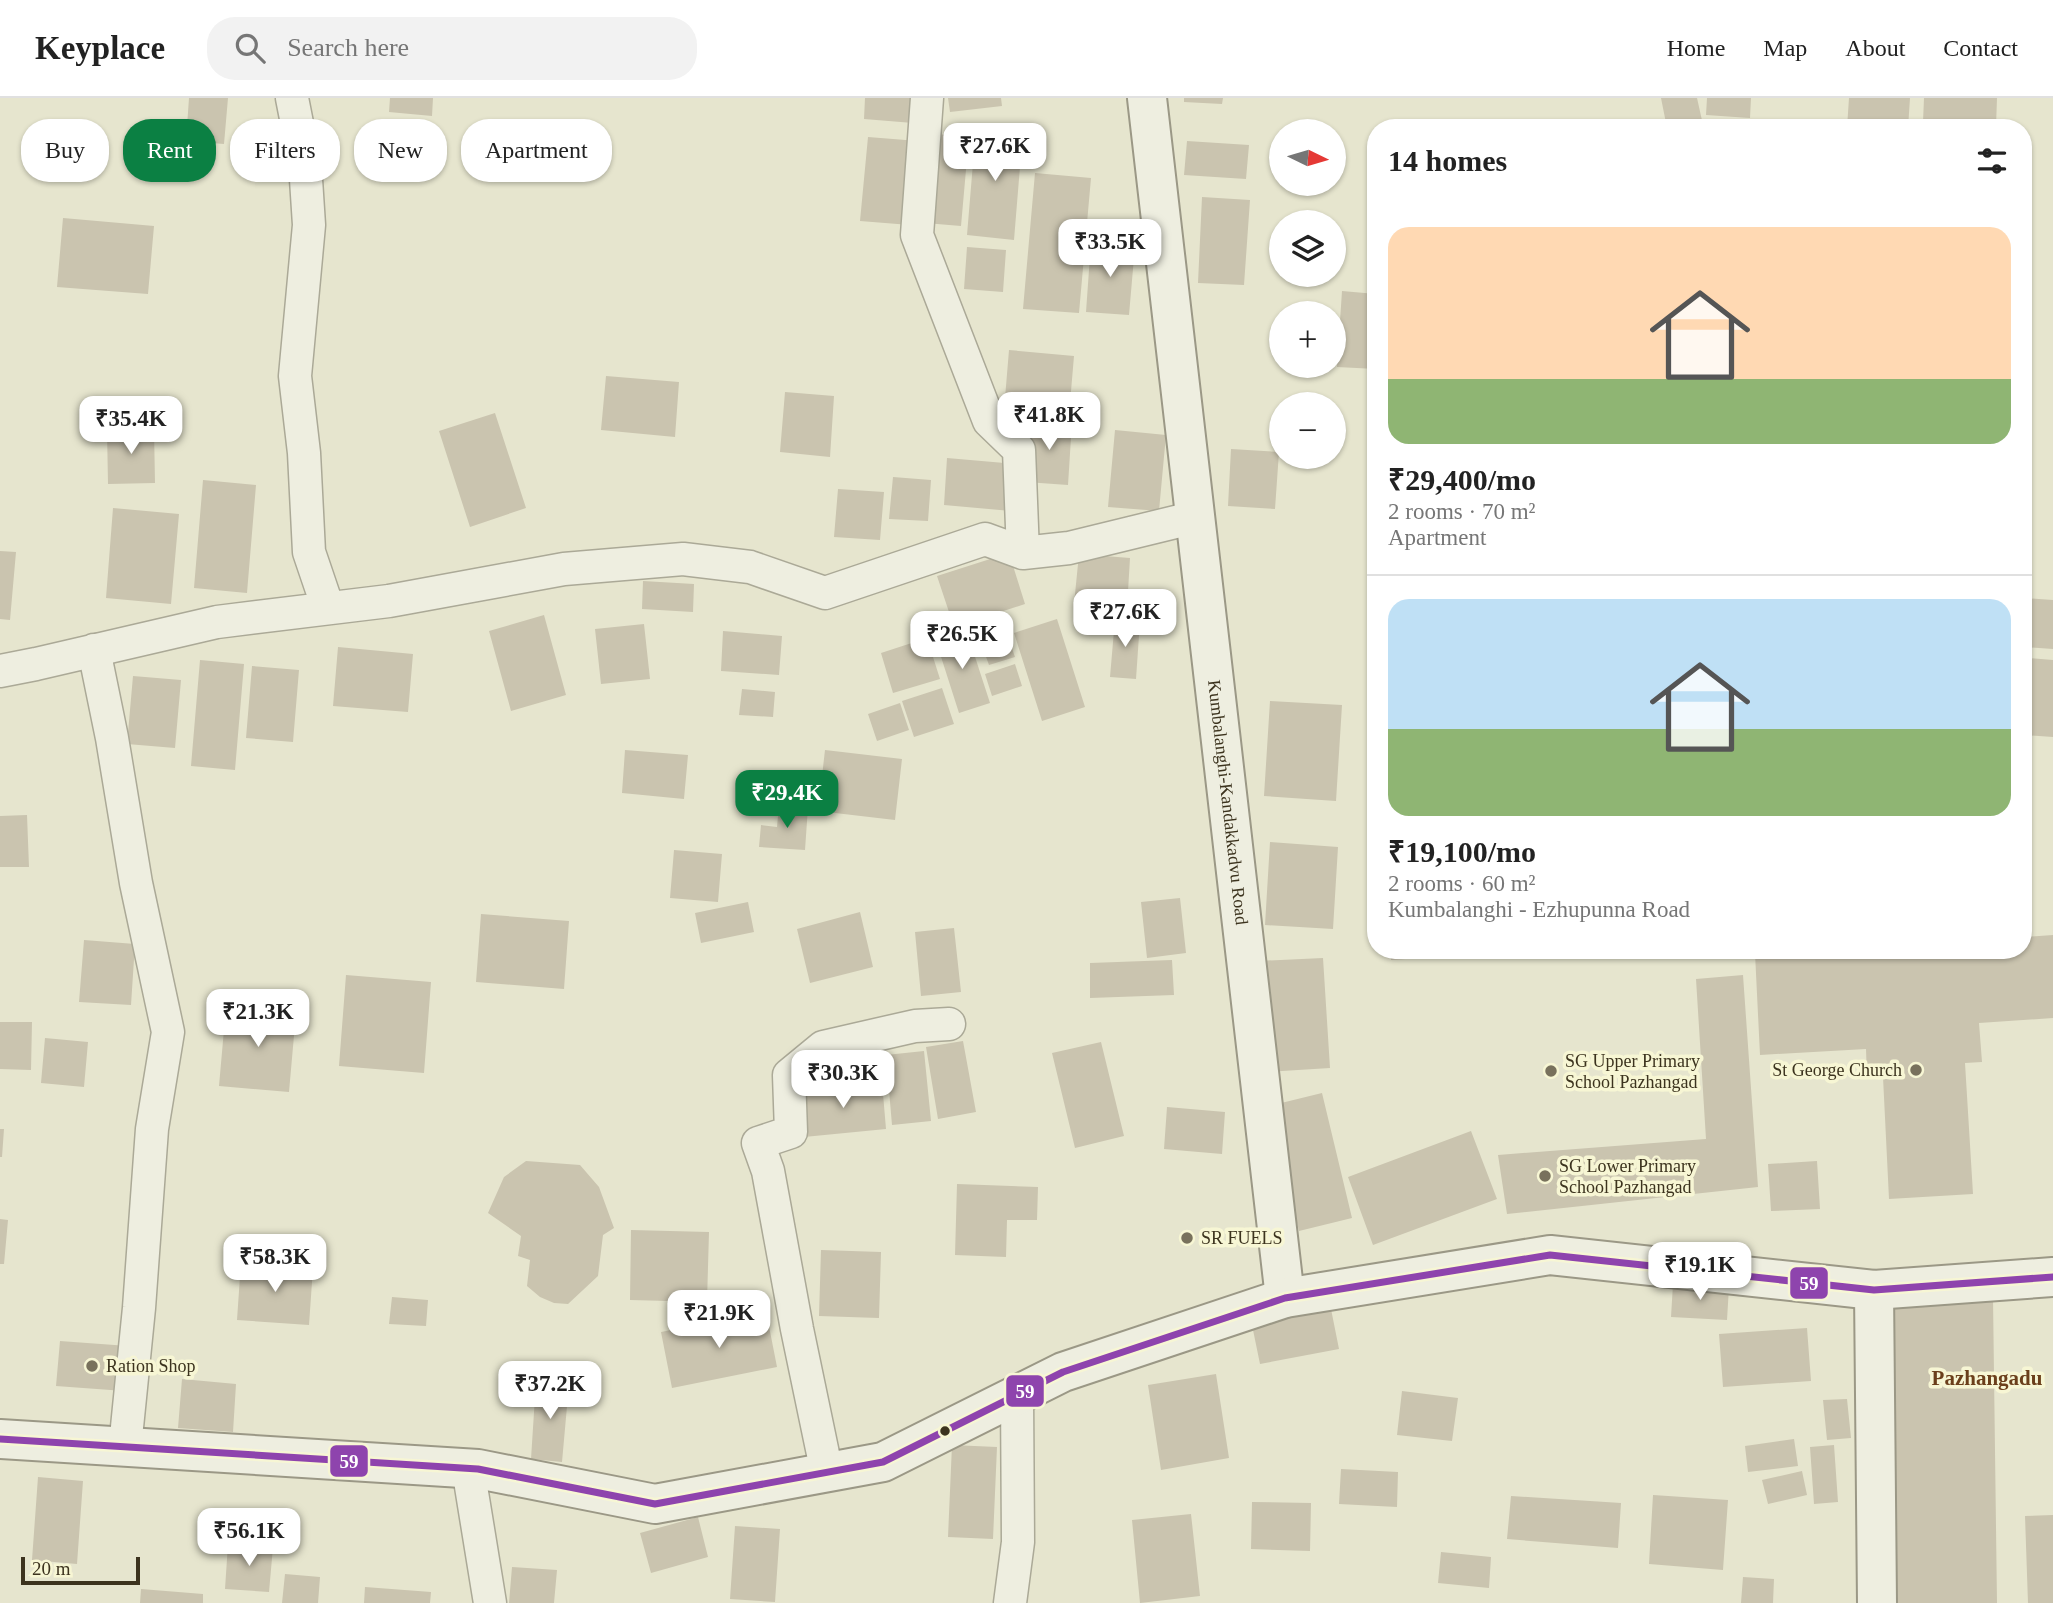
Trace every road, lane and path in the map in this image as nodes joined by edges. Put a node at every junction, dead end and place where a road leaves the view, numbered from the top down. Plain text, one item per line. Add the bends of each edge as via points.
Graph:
1 (292, 98) edge
2 (927, 98) edge
3 (1147, 98) edge
4 (1196, 517) junction
5 (1023, 553) junction
6 (328, 608) junction
7 (94, 650) junction
8 (0, 671) edge
9 (949, 1024) dead end
10 (2053, 1277) edge
11 (1874, 1290) junction
12 (1285, 1298) junction
13 (1017, 1395) junction
14 (0, 1439) edge
15 (125, 1447) junction
16 (468, 1468) junction
17 (827, 1473) junction
18 (490, 1603) edge
19 (1010, 1603) edge
20 (1877, 1603) edge

1 - 6 street via 305,164 309,225 295,376 309,552
2 - 5 street via 918,235 989,421 1019,450
3 - 4 main road, Kumbalanghi-Kandakkadvu Road
4 - 5 street via 1069,548
4 - 12 main road, Kumbalanghi-Kandakkadvu Road
5 - 6 street via 985,539 825,593 750,567 683,559 564,569
6 - 7 street via 217,622
7 - 8 street
7 - 15 street via 168,1032 152,1129
9 - 17 street via 915,1026 823,1047 789,1075 791,1132 758,1143 768,1171
10 - 11 main road
11 - 12 main road via 1550,1255
11 - 20 main road
12 - 13 main road via 1063,1371
13 - 17 main road via 883,1462
13 - 19 street via 1018,1542
14 - 15 main road
15 - 16 main road
16 - 17 main road via 655,1504
16 - 18 street

